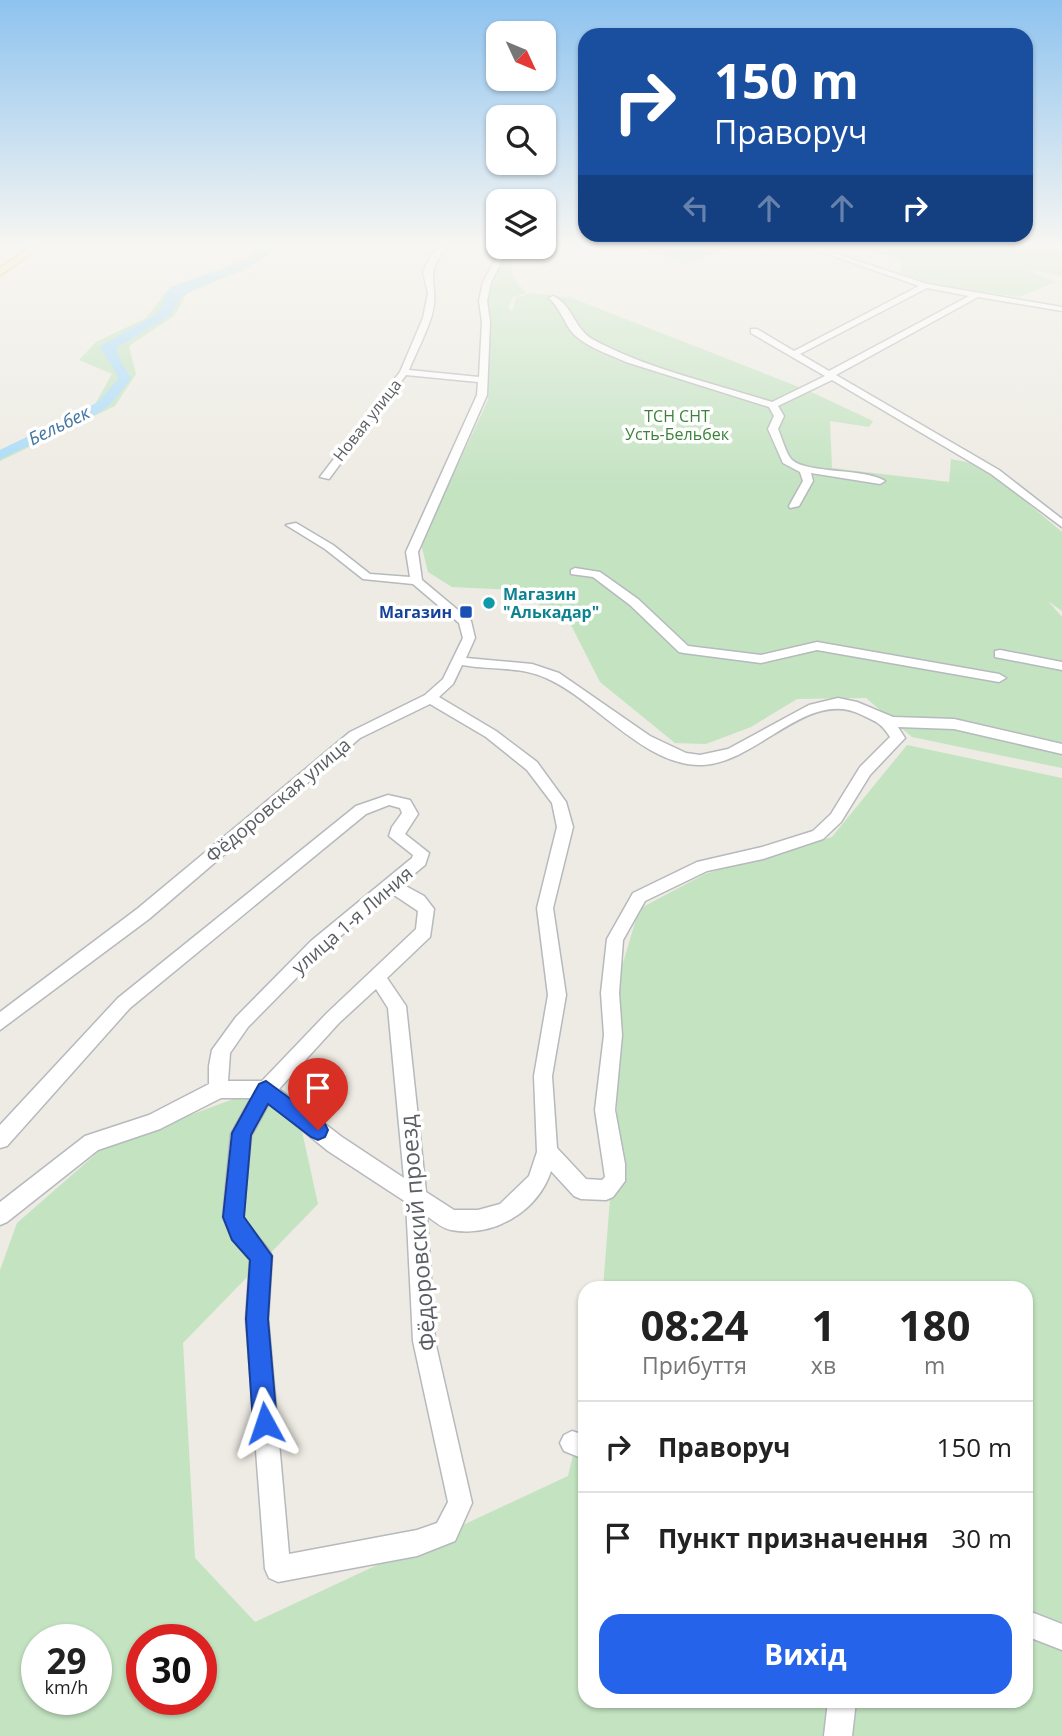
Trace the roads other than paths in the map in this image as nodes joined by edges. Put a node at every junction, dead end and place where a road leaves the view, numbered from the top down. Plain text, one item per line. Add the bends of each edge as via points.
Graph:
1 (423, 328) edge
2 (486, 328) edge
3 (574, 328) edge
4 (844, 328) edge
5 (916, 328) edge
6 (754, 331) dead end
7 (794, 354) junction
8 (404, 372) junction
9 (831, 374) junction
10 (483, 380) junction
11 (773, 405) junction
12 (805, 470) junction
13 (325, 477) dead end
14 (880, 481) dead end
15 (794, 506) dead end
16 (1062, 524) edge
17 (292, 525) dead end
18 (575, 572) dead end
19 (416, 581) junction
20 (1000, 654) dead end
21 (460, 661) junction
22 (1062, 666) edge
23 (999, 678) dead end
24 (430, 698) junction
25 (886, 720) junction
26 (1062, 749) edge
27 (390, 885) junction
28 (378, 978) junction
29 (0, 1022) edge
30 (219, 1089) junction
31 (266, 1090) junction
32 (0, 1139) edge
33 (547, 1152) junction
34 (416, 1195) junction
35 (0, 1215) edge
36 (1033, 1626) edge
37 (1062, 1637) edge
38 (841, 1708) edge
39 (838, 1736) edge

1 - 8 street, Новая улица
2 - 10 street
3 - 11 street via 621,356
4 - 7 street
5 - 9 street
6 - 7 street
7 - 9 street
8 - 10 street
8 - 13 street, Новая улица
9 - 11 street
9 - 16 street via 995,472
10 - 19 street via 482,395 412,552
11 - 12 street via 779,416 774,429 787,461
12 - 14 street
12 - 15 street via 808,481
17 - 19 street via 367,577
18 - 23 street via 596,574 684,649 761,659 817,646
19 - 21 street, Фёдоровская улица via 465,621 469,638
20 - 22 street
21 - 24 street, Фёдоровская улица
21 - 25 street via 529,668 553,676 673,754 700,760 730,752 810,707 847,703
24 - 29 street, Фёдоровская улица via 355,735 143,914
24 - 33 street via 491,734 532,766 559,802 565,827 545,908 557,995 543,1076
25 - 26 street via 949,723
25 - 33 street via 898,738 865,771 836,818 818,835 703,866 639,897 615,939 610,993 613,1035 605,1110 615,1181 606,1190 581,1189
27 - 28 street via 426,909 424,932
27 - 30 street, улица 1-я Линия via 317,946 242,1022 221,1050
27 - 32 street, улица 1-я Линия via 419,861 421,853 397,836 410,814 405,804 388,800 361,810 124,1003
28 - 31 street via 332,1018
28 - 34 street, Фёдоровский проезд via 397,1006
30 - 31 street
30 - 35 street via 153,1124 92,1143
31 - 34 street via 335,1144
31 - 34 street, Фёдоровский проезд via 241,1133 233,1217 239,1232 261,1256 257,1319 278,1569 417,1544 446,1532 460,1503 424,1340
33 - 34 street via 537,1182 506,1213 451,1220
36 - 37 street
38 - 39 street

